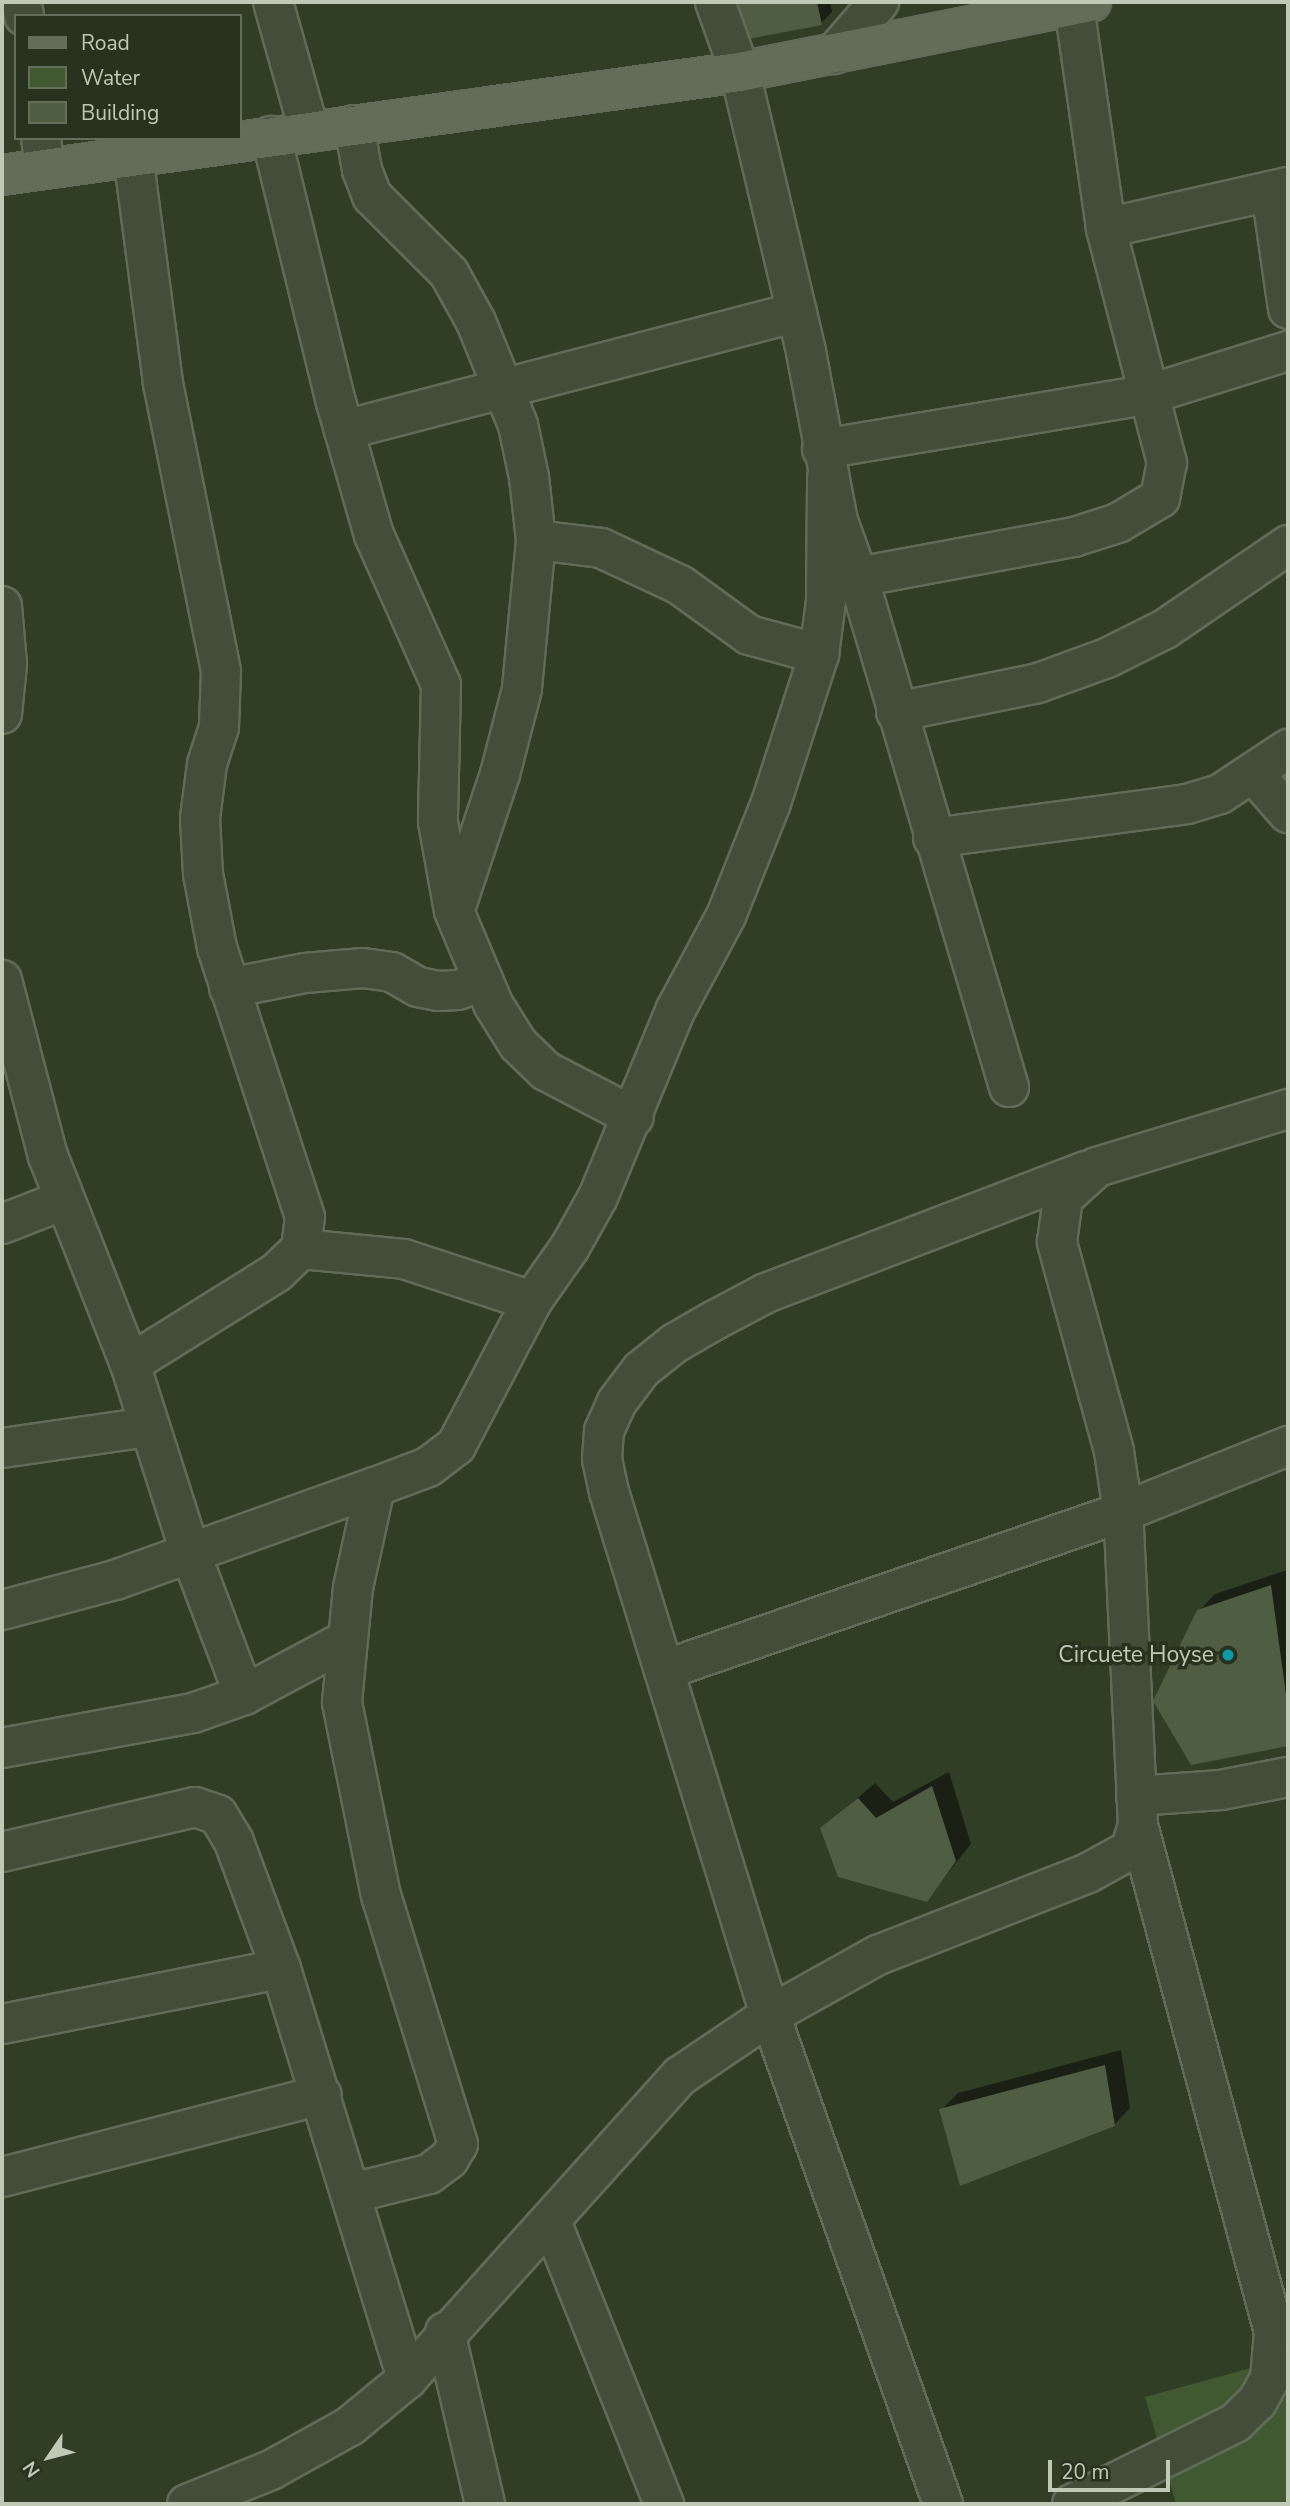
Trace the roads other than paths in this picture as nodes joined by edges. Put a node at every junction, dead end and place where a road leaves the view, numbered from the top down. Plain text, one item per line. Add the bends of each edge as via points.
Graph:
1 (274, 2) edge
2 (715, 2) edge
3 (879, 2) edge
4 (1082, 3) edge
5 (834, 54) junction
6 (740, 72) junction
7 (354, 125) junction
8 (309, 130) junction
9 (271, 136) junction
10 (242, 140) edge
11 (242, 140) edge
12 (43, 154) edge
13 (133, 155) junction
14 (2, 175) edge
15 (1280, 189) edge
16 (1105, 228) junction
17 (1288, 309) edge
18 (797, 312) junction
19 (1288, 351) edge
20 (504, 386) junction
21 (1150, 394) junction
22 (344, 430) junction
23 (825, 463) junction
24 (536, 540) junction
25 (1288, 545) edge
26 (858, 577) junction
27 (2, 606) edge
28 (819, 654) junction
29 (896, 712) junction
30 (2, 713) edge
31 (1288, 749) edge
32 (1254, 774) junction
33 (1288, 813) edge
34 (933, 838) junction
35 (454, 911) junction
36 (2, 980) edge
37 (484, 981) junction
38 (229, 988) junction
39 (1009, 1087) dead end
40 (1288, 1109) edge
41 (634, 1117) junction
42 (1097, 1167) junction
43 (64, 1200) junction
44 (2, 1224) edge
45 (301, 1249) junction
46 (532, 1301) junction
47 (130, 1364) junction
48 (148, 1427) junction
49 (1288, 1446) edge
50 (2, 1448) edge
51 (375, 1487) junction
52 (1123, 1512) junction
53 (190, 1552) junction
54 (2, 1610) edge
55 (345, 1641) junction
56 (664, 1670) junction
57 (244, 1695) junction
58 (2, 1748) edge
59 (1288, 1777) edge
60 (1137, 1810) junction
61 (2, 1852) edge
62 (281, 1969) junction
63 (770, 2015) junction
64 (2, 2024) edge
65 (322, 2095) junction
66 (2, 2177) edge
67 (352, 2193) junction
68 (552, 2224) junction
69 (445, 2332) junction
70 (407, 2379) junction
71 (239, 2494) edge
72 (187, 2504) edge
73 (485, 2504) edge
74 (664, 2504) edge
75 (943, 2504) edge
76 (1072, 2504) edge

1 - 8 street
2 - 6 street
3 - 5 street
4 - 5 main road
4 - 16 street
5 - 6 main road
6 - 7 main road
6 - 18 street
7 - 8 main road
7 - 20 street via 372,196 450,273
8 - 9 main road
9 - 11 main road
9 - 22 street
10 - 13 main road
12 - 13 main road
12 - 14 main road
13 - 38 street via 163,383 221,671 219,727 207,764 200,818 203,874
15 - 16 street
15 - 17 street
16 - 21 street
18 - 20 street
18 - 23 street
19 - 21 street
20 - 22 street
20 - 24 street via 521,438
21 - 23 street
21 - 26 street via 1167,463 1160,498 1118,523 1074,537
22 - 35 street via 374,535 441,685 438,822
23 - 26 street
23 - 28 street via 826,601
24 - 28 street via 601,548 680,585 749,635
24 - 35 street via 522,689 500,775
25 - 29 street via 1165,629 1107,658 1038,683
26 - 29 street
27 - 30 street via 7,664
28 - 41 street via 771,803 732,903 675,1011
29 - 34 street
31 - 32 street
32 - 33 street
32 - 34 street via 1220,794 1187,804
34 - 39 street
35 - 37 street
36 - 43 street
37 - 38 street via 438,991 418,987 392,972 363,968 305,973
37 - 41 street via 518,1044 546,1071
38 - 45 street via 305,1217
40 - 42 street
41 - 46 street via 587,1217
42 - 52 street via 1063,1198 1057,1242 1114,1451
42 - 56 street via 766,1293 675,1342 641,1370 617,1402 604,1431 602,1459
43 - 44 street
43 - 47 street
45 - 46 street via 404,1259
45 - 47 street via 277,1272
46 - 51 street via 456,1446 428,1467
47 - 48 street
48 - 50 street
48 - 53 street
49 - 52 street
51 - 53 street
51 - 55 street
52 - 56 street
52 - 60 street
53 - 54 street via 115,1580
53 - 57 street
55 - 57 street
55 - 67 street via 342,1702 381,1896 458,2144 449,2160 429,2174
56 - 63 street
57 - 58 street via 138,1726
59 - 60 street
60 - 63 street via 1130,1850 1088,1873 878,1955
60 - 76 street via 1274,2332 1270,2379 1257,2402 1235,2423
61 - 62 street via 195,1807 218,1815 234,1842
62 - 64 street
62 - 65 street
63 - 68 street via 680,2076
63 - 75 street
65 - 66 street
65 - 67 street
67 - 70 street
68 - 69 street
68 - 74 street
69 - 70 street
69 - 73 street
70 - 71 street via 350,2426
71 - 72 street

